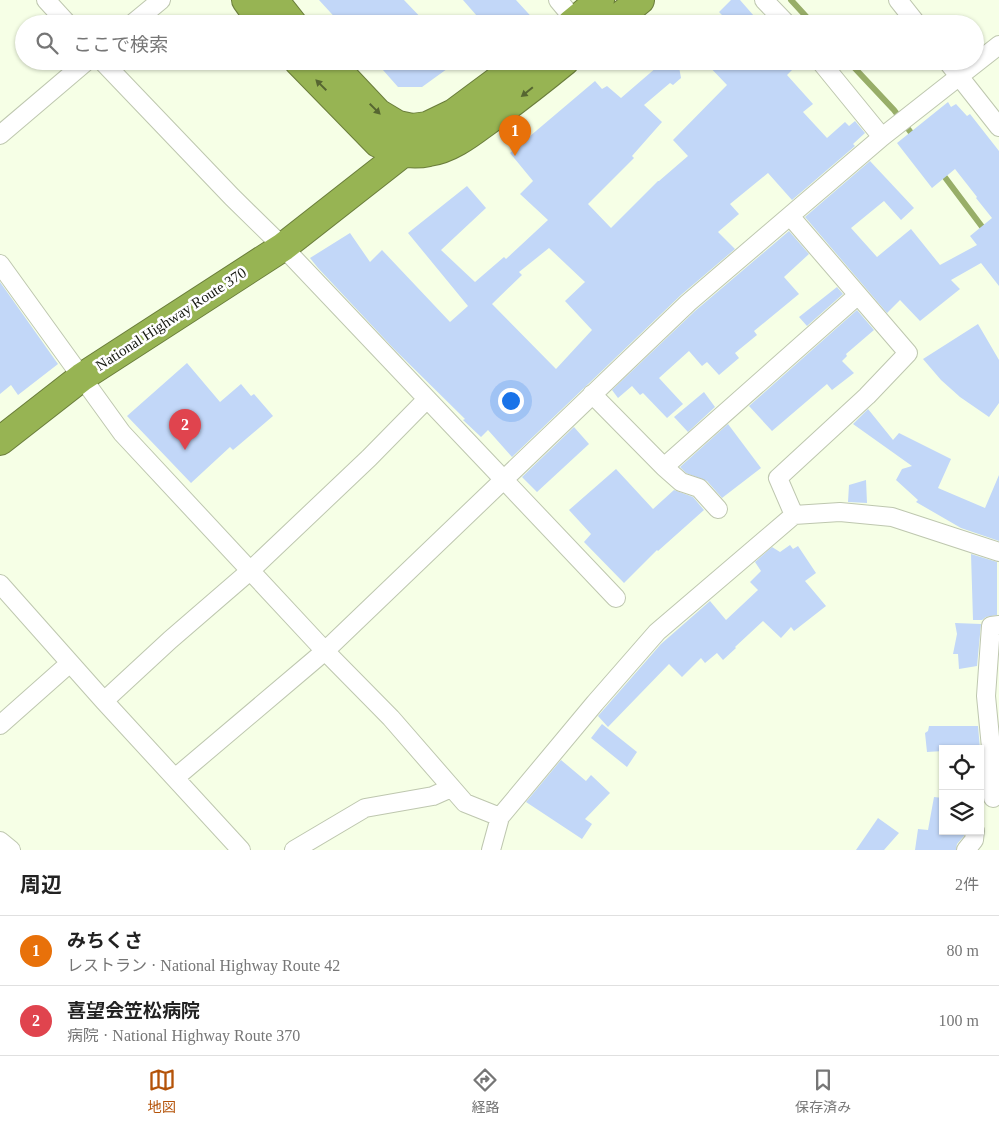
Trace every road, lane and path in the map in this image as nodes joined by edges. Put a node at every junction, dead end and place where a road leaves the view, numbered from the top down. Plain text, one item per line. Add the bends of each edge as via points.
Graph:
1 (46, 0) edge
2 (161, 0) edge
3 (246, 0) edge
4 (274, 0) edge
5 (558, 0) edge
6 (600, 0) edge
7 (640, 0) edge
8 (764, 0) edge
9 (898, 0) edge
10 (60, 15) edge
11 (143, 15) edge
12 (257, 15) edge
13 (286, 15) edge
14 (569, 15) edge
15 (584, 15) edge
16 (622, 15) edge
17 (778, 15) edge
18 (909, 15) edge
19 (999, 45) edge
20 (984, 57) edge
21 (76, 70) edge
22 (111, 70) edge
23 (307, 70) edge
24 (337, 70) edge
25 (515, 70) edge
26 (554, 70) edge
27 (827, 70) edge
28 (953, 70) edge
29 (968, 70) edge
30 (959, 77) junction
31 (350, 115) junction
32 (461, 124) junction
33 (999, 127) edge
34 (0, 135) edge
35 (882, 137) junction
36 (404, 153) junction
37 (344, 200) junction
38 (790, 216) junction
39 (283, 247) junction
40 (0, 264) edge
41 (858, 295) junction
42 (82, 377) junction
43 (592, 394) junction
44 (427, 399) junction
45 (0, 441) edge
46 (664, 467) junction
47 (503, 479) junction
48 (718, 509) dead end
49 (794, 515) junction
50 (999, 552) edge
51 (251, 570) junction
52 (0, 584) edge
53 (616, 598) dead end
54 (999, 624) edge
55 (325, 651) junction
56 (70, 663) junction
57 (993, 696) edge
58 (104, 701) junction
59 (0, 725) edge
60 (175, 778) junction
61 (451, 788) junction
62 (991, 798) edge
63 (500, 817) junction
64 (975, 835) edge
65 (0, 841) edge
66 (11, 850) edge
67 (241, 850) edge
68 (294, 850) edge
69 (491, 850) edge
70 (966, 850) edge

1 - 10 street
2 - 11 street
3 - 12 highway
4 - 13 highway
5 - 14 street
6 - 15 highway
7 - 16 highway
8 - 17 street
9 - 18 street
19 - 20 street
21 - 34 street
22 - 39 street
31 -> 23 highway
24 -> 32 highway via 378,113 398,125 412,128
25 - 32 highway
26 -> 32 highway via 509,106
27 - 35 street
28 - 30 street
29 - 30 street
30 - 33 street
30 - 35 street
31 - 36 highway via 378,142
31 - 37 highway, National Highway Route 370 via 365,135 374,162 369,175
32 - 36 highway, National Highway Route 370
32 - 37 highway, National Highway Route 370 via 434,160
35 - 38 street
36 - 37 highway, National Highway Route 370
37 - 39 highway, National Highway Route 370
38 - 41 street
38 - 43 street via 688,303
39 - 42 highway, National Highway Route 370
39 - 44 street
40 - 42 street
41 - 46 street
41 - 49 street via 908,353 867,396 778,478
42 - 45 highway, National Highway Route 370
42 - 51 street via 122,433
43 - 46 street
43 - 47 street
44 - 47 street
44 - 51 street
46 - 48 street via 681,482 699,488
47 - 53 street
47 - 55 street
49 - 50 street via 840,512 892,517
49 - 63 street via 657,632
51 - 55 street
51 - 58 street
52 - 56 street
54 - 57 street via 990,626
55 - 60 street
55 - 61 street via 391,718
56 - 58 street
56 - 59 street
57 - 62 street
58 - 60 street
60 - 67 street
61 - 63 street via 465,803
61 - 68 street via 433,796 365,808
63 - 69 street
64 - 70 street
65 - 66 street

